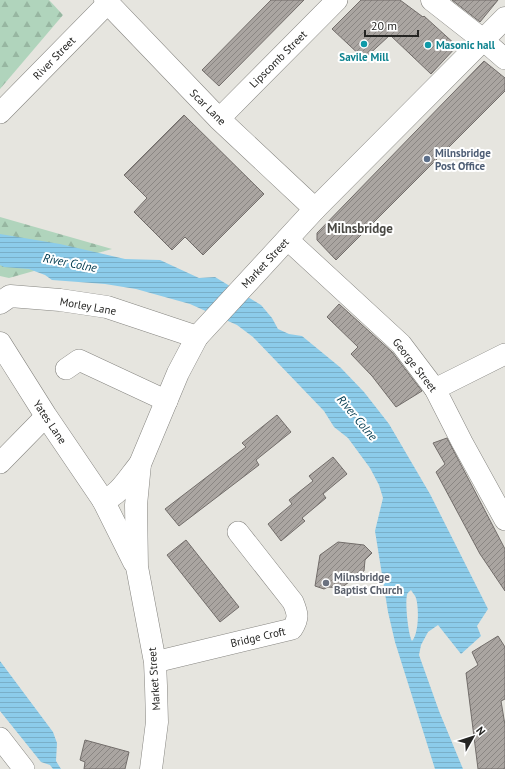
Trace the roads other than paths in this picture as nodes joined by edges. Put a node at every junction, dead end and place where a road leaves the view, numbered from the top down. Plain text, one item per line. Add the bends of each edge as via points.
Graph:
1 (337, 0) edge
2 (432, 0) edge
3 (107, 1) edge
4 (505, 18) edge
5 (483, 40) junction
6 (505, 58) edge
7 (0, 113) edge
8 (219, 119) junction
9 (315, 209) junction
10 (288, 239) junction
11 (3, 298) edge
12 (200, 333) junction
13 (0, 343) edge
14 (505, 354) edge
15 (7, 359) edge
16 (66, 369) dead end
17 (436, 389) junction
18 (167, 401) junction
19 (46, 416) junction
20 (0, 463) edge
21 (140, 464) junction
22 (103, 500) junction
23 (505, 520) edge
24 (238, 532) dead end
25 (137, 567) junction
26 (155, 662) junction
27 (0, 738) edge
28 (24, 769) edge
29 (151, 769) edge

1 - 8 street, Lipscomb Street
2 - 5 main road
3 - 7 street, River Street
3 - 8 main road, Scar Lane
4 - 5 main road, Market Street
5 - 6 street
5 - 9 main road, Market Street
8 - 9 main road, Scar Lane
9 - 10 main road, Market Street
10 - 12 main road, Market Street
10 - 17 street, George Street via 401,344
11 - 12 main road, Morley Lane via 60,300 107,307
12 - 18 main road, Market Street via 178,373
13 - 15 main road, Yates Lane
14 - 17 street
15 - 19 main road, Yates Lane
16 - 18 street via 79,360
17 - 23 street, George Street
18 - 21 main road, Market Street
19 - 20 street
19 - 22 main road, Yates Lane
21 - 22 main road via 117,492
21 - 25 main road, Market Street via 136,505
22 - 25 main road, Market Street
24 - 26 street, Bridge Croft via 293,602 298,612 292,629
25 - 26 main road, Market Street
26 - 29 main road, Market Street via 157,722
27 - 28 street

